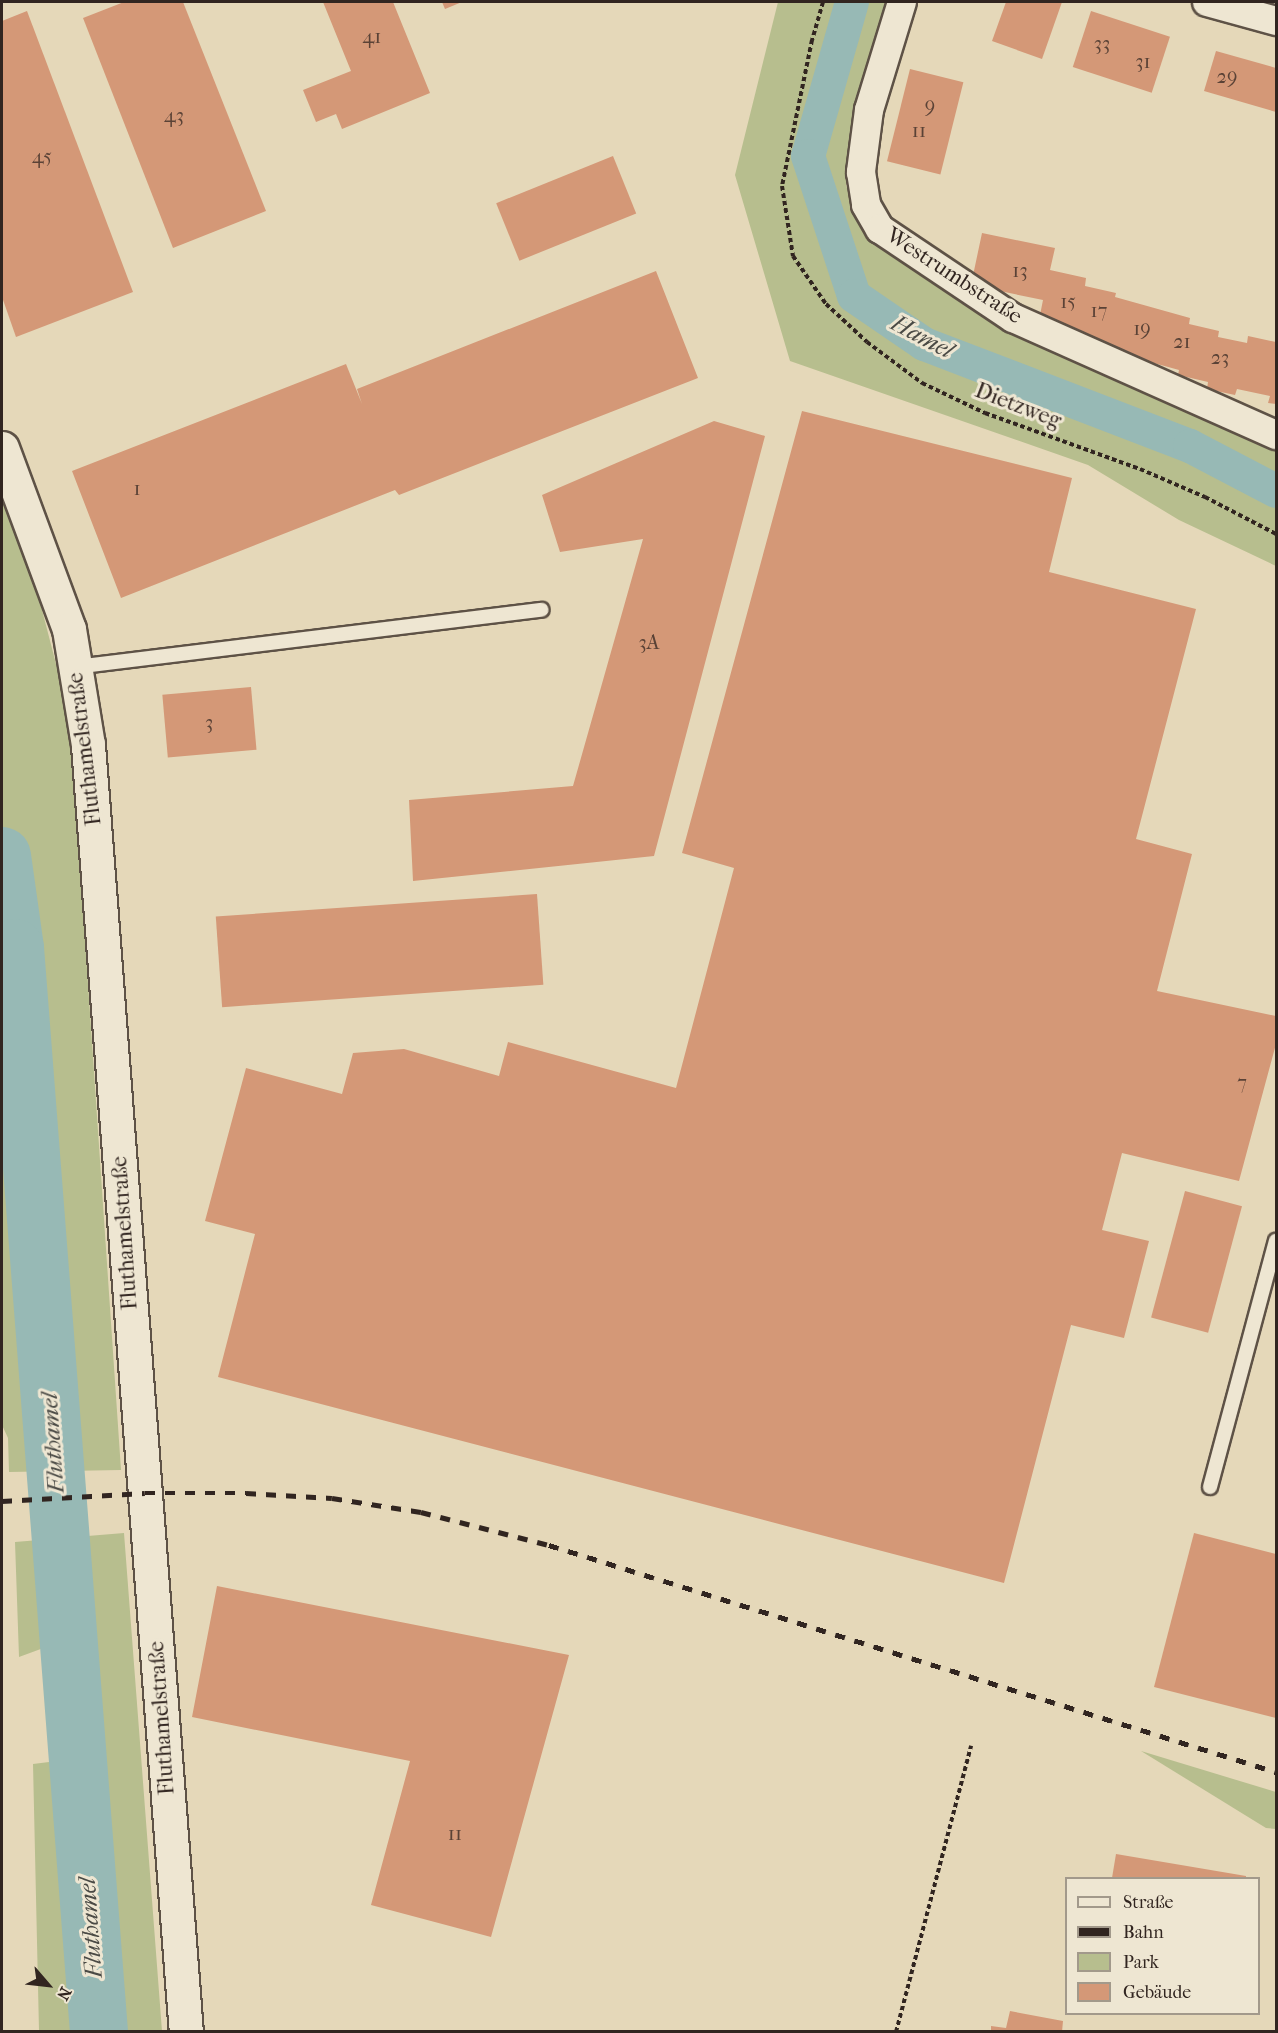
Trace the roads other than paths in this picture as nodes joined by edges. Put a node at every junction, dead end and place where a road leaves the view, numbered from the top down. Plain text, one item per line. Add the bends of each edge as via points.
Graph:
1 (902, 2) edge
2 (1207, 2) edge
3 (1276, 21) edge
4 (1276, 435) edge
5 (2, 448) edge
6 (543, 610) dead end
7 (75, 667) junction
8 (1276, 1241) edge
9 (1210, 1487) dead end
10 (186, 2031) edge

1 - 4 street, Westrumbstraße via 869,110 861,172 866,205 880,229 1013,318
2 - 3 street
5 - 7 main road, Fluthamelstraße via 69,629
6 - 7 lane
7 - 10 main road, Fluthamelstraße via 88,745
8 - 9 lane

